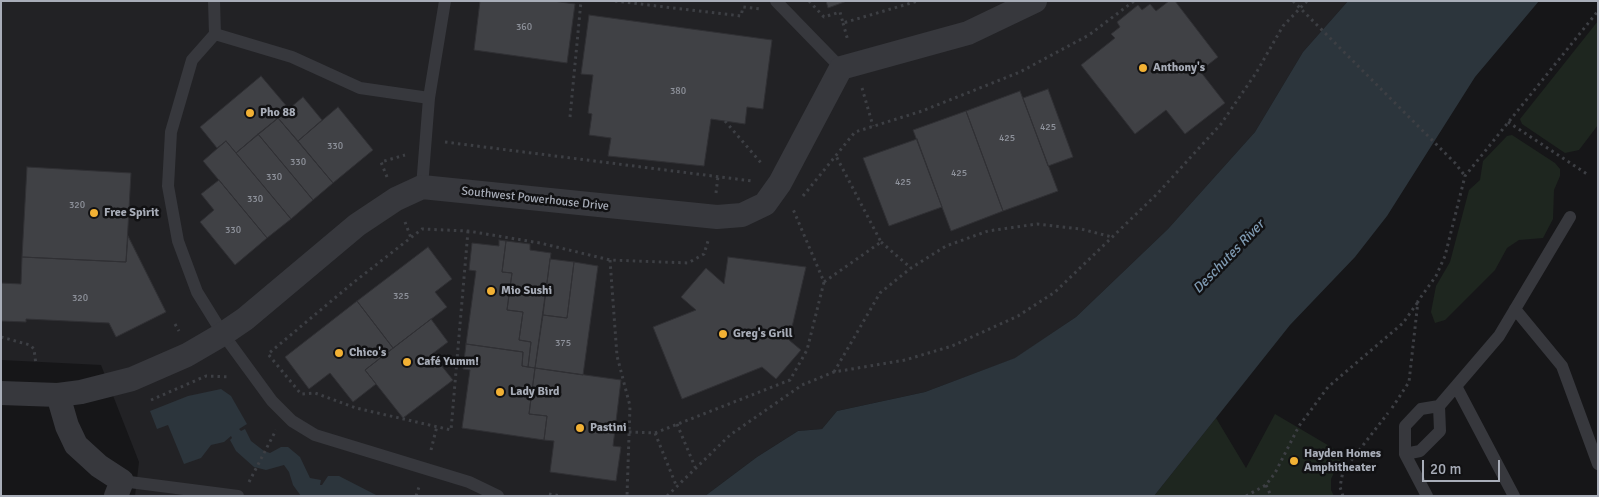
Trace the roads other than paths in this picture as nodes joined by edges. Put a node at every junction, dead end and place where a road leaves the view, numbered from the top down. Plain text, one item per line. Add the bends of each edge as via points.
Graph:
1 (214, 1) edge
2 (445, 1) edge
3 (776, 1) edge
4 (1035, 1) edge
5 (215, 34) junction
6 (850, 66) junction
7 (429, 98) junction
8 (422, 187) junction
9 (1570, 217) dead end
10 (1516, 309) junction
11 (224, 334) junction
12 (1456, 386) junction
13 (1, 393) edge
14 (58, 394) junction
15 (1439, 406) junction
16 (1405, 454) junction
17 (1598, 464) edge
18 (119, 489) edge
19 (238, 496) edge
20 (498, 496) edge
21 (1427, 496) edge
22 (1514, 496) edge

1 - 5 lane
2 - 7 lane
3 - 6 lane
4 - 6 street via 968,33
5 - 7 lane via 292,57 360,88
5 - 11 lane via 192,60 171,132 168,186 178,241 197,292
6 - 8 street, Southwest Powerhouse Drive via 780,184 765,204 742,215 712,217
7 - 8 lane
8 - 11 street via 396,199 357,225
9 - 10 lane
10 - 12 lane via 1499,336
10 - 17 lane via 1562,366
11 - 14 street via 187,355 132,379 81,392
11 - 20 lane via 278,410 305,430 469,482
12 - 15 lane
12 - 22 lane
13 - 14 street
14 - 18 street via 76,445
15 - 16 lane via 1440,431 1420,451
15 - 16 lane via 1421,409 1405,426
16 - 21 lane
18 - 19 lane

